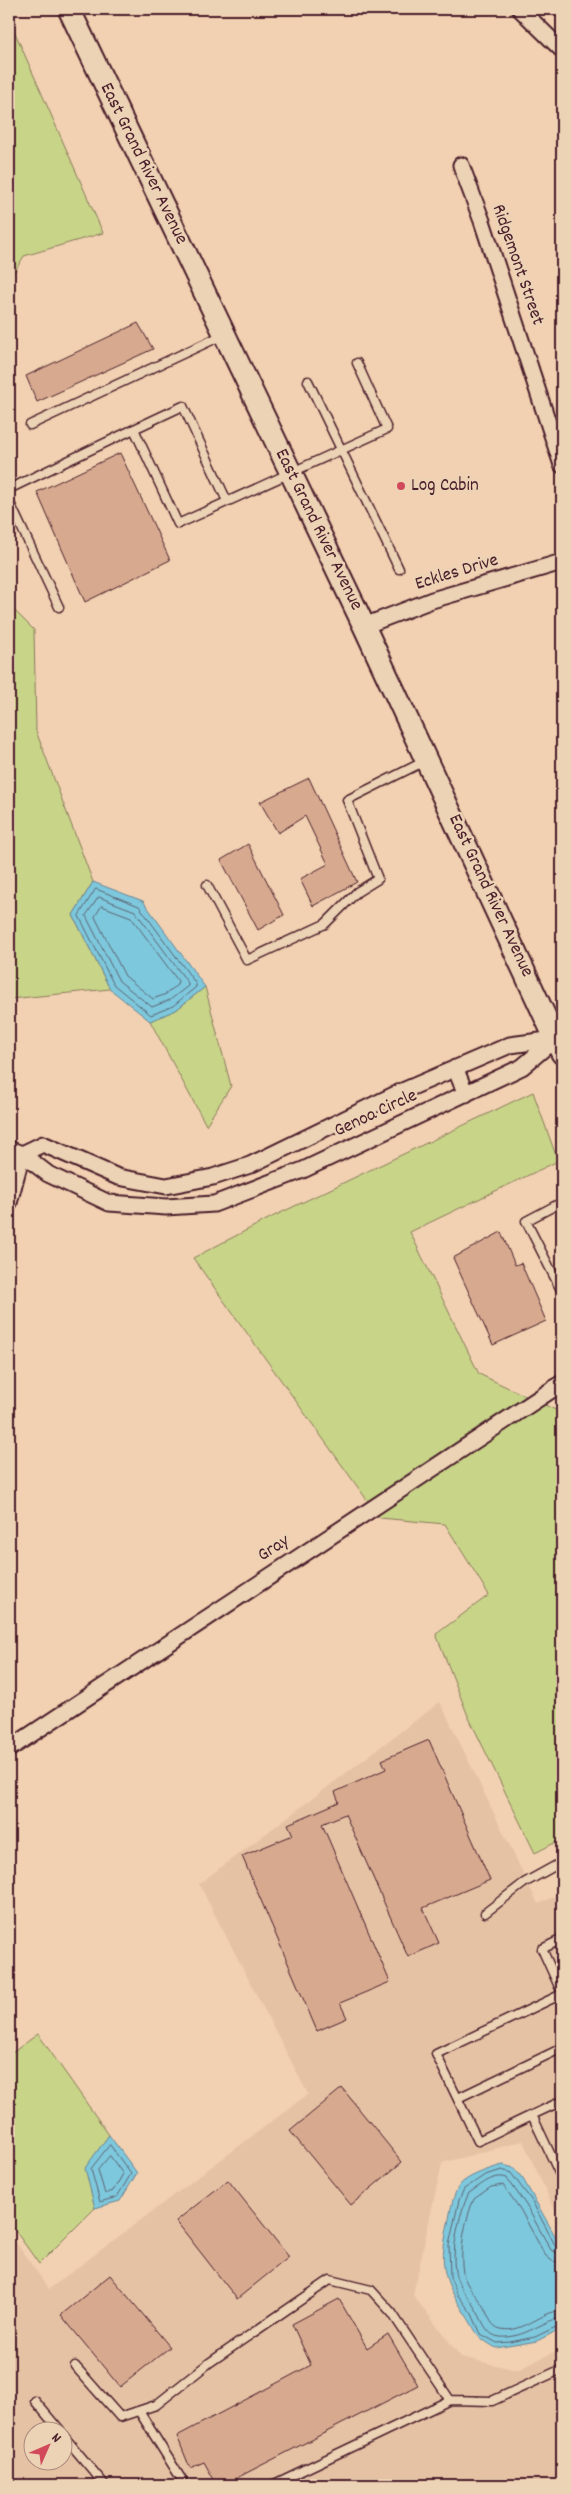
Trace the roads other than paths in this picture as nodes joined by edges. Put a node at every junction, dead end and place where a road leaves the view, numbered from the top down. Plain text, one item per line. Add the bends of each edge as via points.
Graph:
1 (68, 9) edge
2 (520, 9) edge
3 (562, 50) edge
4 (461, 165) dead end
5 (224, 334) junction
6 (357, 363) dead end
7 (308, 381) dead end
8 (30, 425) dead end
9 (134, 429) junction
10 (341, 450) junction
11 (562, 465) edge
12 (290, 472) junction
13 (9, 490) edge
14 (9, 501) edge
15 (226, 501) junction
16 (562, 562) edge
17 (399, 569) dead end
18 (59, 607) dead end
19 (364, 626) junction
20 (427, 760) junction
21 (207, 885) dead end
22 (560, 1049) edge
23 (455, 1068) junction
24 (466, 1094) junction
25 (292, 1144) junction
26 (16, 1151) edge
27 (302, 1170) junction
28 (166, 1186) junction
29 (562, 1202) edge
30 (9, 1203) edge
31 (166, 1207) junction
32 (562, 1292) edge
33 (562, 1383) edge
34 (9, 1749) edge
35 (562, 1862) edge
36 (485, 1913) dead end
37 (562, 1939) edge
38 (562, 1993) edge
39 (562, 2048) edge
40 (458, 2098) junction
41 (562, 2101) edge
42 (532, 2115) junction
43 (560, 2166) edge
44 (562, 2179) edge
45 (75, 2366) dead end
46 (562, 2369) edge
47 (35, 2400) dead end
48 (450, 2400) junction
49 (139, 2411) junction
50 (53, 2422) edge
51 (72, 2445) edge
52 (105, 2485) edge
53 (185, 2485) edge
54 (272, 2485) edge

1 - 5 main road, East Grand River Avenue
2 - 3 street
4 - 11 street, Ridgemont Street
5 - 8 lane
5 - 12 main road, East Grand River Avenue
6 - 10 lane via 387,429
7 - 10 lane
9 - 13 lane
9 - 15 lane via 178,524
9 - 15 lane via 183,406
10 - 12 lane
10 - 17 lane
12 - 15 lane
12 - 19 main road, East Grand River Avenue
14 - 18 lane
16 - 19 street, Eckles Drive via 432,600
19 - 20 main road, East Grand River Avenue
20 - 21 lane via 347,800 378,879 357,892 326,924 247,960
20 - 22 main road, East Grand River Avenue
22 - 23 street, Genoa Circle via 510,1045
22 - 24 street, Genoa Circle
23 - 24 street
23 - 25 street, Genoa Circle
24 - 27 street, Genoa Circle
25 - 27 street
25 - 28 street, Genoa Circle via 250,1165 213,1178
26 - 28 street, Genoa Circle via 43,1144 118,1177
26 - 30 street
26 - 31 street, Genoa Circle via 48,1174 110,1203
27 - 31 street, Genoa Circle via 214,1204
28 - 31 street
29 - 32 lane via 526,1221
33 - 34 street, Gray
35 - 36 lane via 524,1883
37 - 38 lane via 542,1948
38 - 40 lane via 436,2054
39 - 40 lane
40 - 42 lane via 478,2141
41 - 42 lane
42 - 43 lane
43 - 44 lane
45 - 49 lane via 120,2417
46 - 48 lane via 492,2400
47 - 50 lane
48 - 49 lane via 392,2313 371,2290 330,2280 209,2363 156,2405
48 - 54 lane
49 - 53 lane
51 - 52 lane

